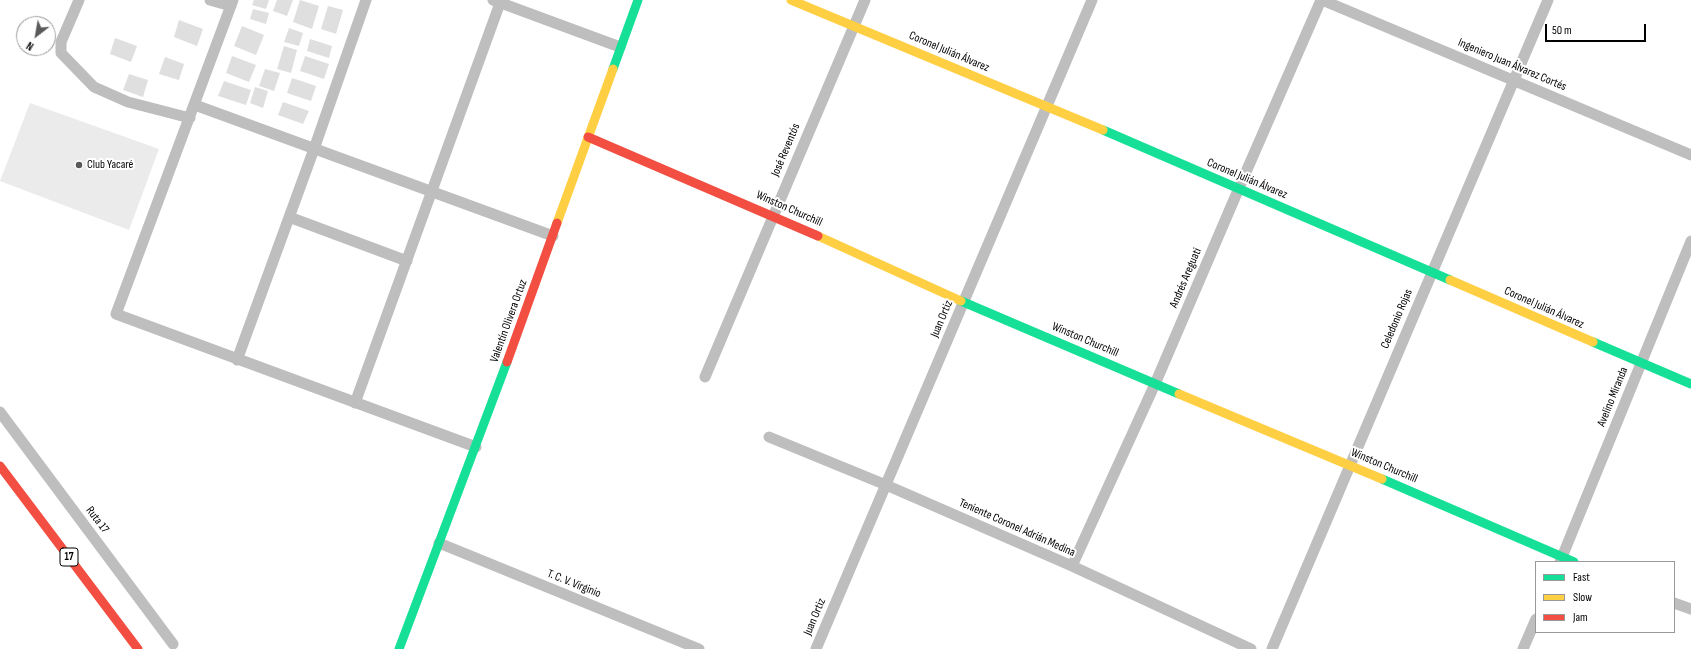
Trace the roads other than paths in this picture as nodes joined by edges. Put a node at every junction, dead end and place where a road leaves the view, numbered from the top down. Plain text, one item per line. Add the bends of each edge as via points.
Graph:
1 (79, 0) edge
2 (210, 0) edge
3 (366, 0) edge
4 (638, 0) edge
5 (791, 0) edge
6 (865, 0) edge
7 (1092, 0) edge
8 (1322, 0) edge
9 (1548, 0) edge
10 (496, 1) edge
11 (232, 3) edge
12 (854, 25) junction
13 (620, 47) junction
14 (1514, 80) junction
15 (195, 105) junction
16 (1047, 106) junction
17 (190, 118) junction
18 (588, 137) junction
19 (314, 149) junction
20 (1691, 155) edge
21 (1239, 188) junction
22 (432, 192) junction
23 (773, 216) junction
24 (289, 218) junction
25 (553, 236) junction
26 (1691, 242) edge
27 (407, 261) junction
28 (1432, 272) junction
29 (963, 302) junction
30 (237, 360) junction
31 (1640, 363) junction
32 (705, 377) dead end
33 (1155, 384) junction
34 (1691, 384) edge
35 (356, 403) junction
36 (0, 412) edge
37 (769, 437) dead end
38 (476, 447) junction
39 (1350, 465) junction
40 (0, 466) edge
41 (886, 485) junction
42 (439, 543) junction
43 (1561, 560) edge
44 (1072, 566) junction
45 (1675, 603) edge
46 (1691, 610) edge
47 (1535, 621) edge
48 (173, 644) dead end
49 (138, 649) edge
50 (399, 649) edge
51 (699, 649) edge
52 (816, 649) edge
53 (1251, 649) edge
54 (1272, 649) edge
55 (1523, 649) edge

1 - 17 street via 61,42 60,53 94,87 128,102
2 - 11 street
3 - 19 street
4 - 13 main road, Valentín Olivera Ortuz
5 - 12 main road, Coronel Julián Álvarez
6 - 12 street, José Reventós
7 - 16 street, Juan Ortiz
8 - 14 street, Ingeniero Juan Álvarez Cortés
8 - 21 street, Andrés Areguati
9 - 14 street, Celedonio Rojas
10 - 13 street
10 - 22 street
11 - 15 street
12 - 16 main road, Coronel Julián Álvarez
12 - 23 street, José Reventós
13 - 18 main road, Valentín Olivera Ortuz
14 - 20 street, Ingeniero Juan Álvarez Cortés
14 - 28 street, Celedonio Rojas
15 - 17 street
15 - 19 street
16 - 21 main road, Coronel Julián Álvarez
16 - 29 street, Juan Ortiz
17 - 30 street via 116,314
18 - 23 main road, Winston Churchill
18 - 25 main road, Valentín Olivera Ortuz
19 - 22 street
19 - 24 street
21 - 28 main road, Coronel Julián Álvarez
21 - 33 street, Andrés Areguati
22 - 25 street
22 - 27 street
23 - 29 main road, Winston Churchill
23 - 32 street, José Reventós
24 - 27 street
24 - 30 street
25 - 38 main road, Valentín Olivera Ortuz
26 - 31 street, Avelino Miranda
27 - 35 street
28 - 31 main road, Coronel Julián Álvarez
28 - 39 street, Celedonio Rojas
29 - 33 main road, Winston Churchill
29 - 41 street, Juan Ortiz
30 - 35 street
31 - 34 main road, Coronel Julián Álvarez
31 - 43 street, Avelino Miranda
33 - 39 main road, Winston Churchill
33 - 44 street, Andrés Areguati
35 - 38 street
36 - 48 street, Ruta 17
37 - 41 street, Teniente Coronel Adrián Medina
38 - 42 main road, Valentín Olivera Ortuz
39 - 43 main road, Winston Churchill
39 - 54 street, Celedonio Rojas
40 - 49 main road, 17
41 - 44 street, Teniente Coronel Adrián Medina
41 - 52 street, Juan Ortiz
42 - 50 main road, Valentín Olivera Ortuz
42 - 51 street, T. C. V. Virginio
44 - 53 street, Teniente Coronel Adrián Medina
45 - 46 street
47 - 55 street

